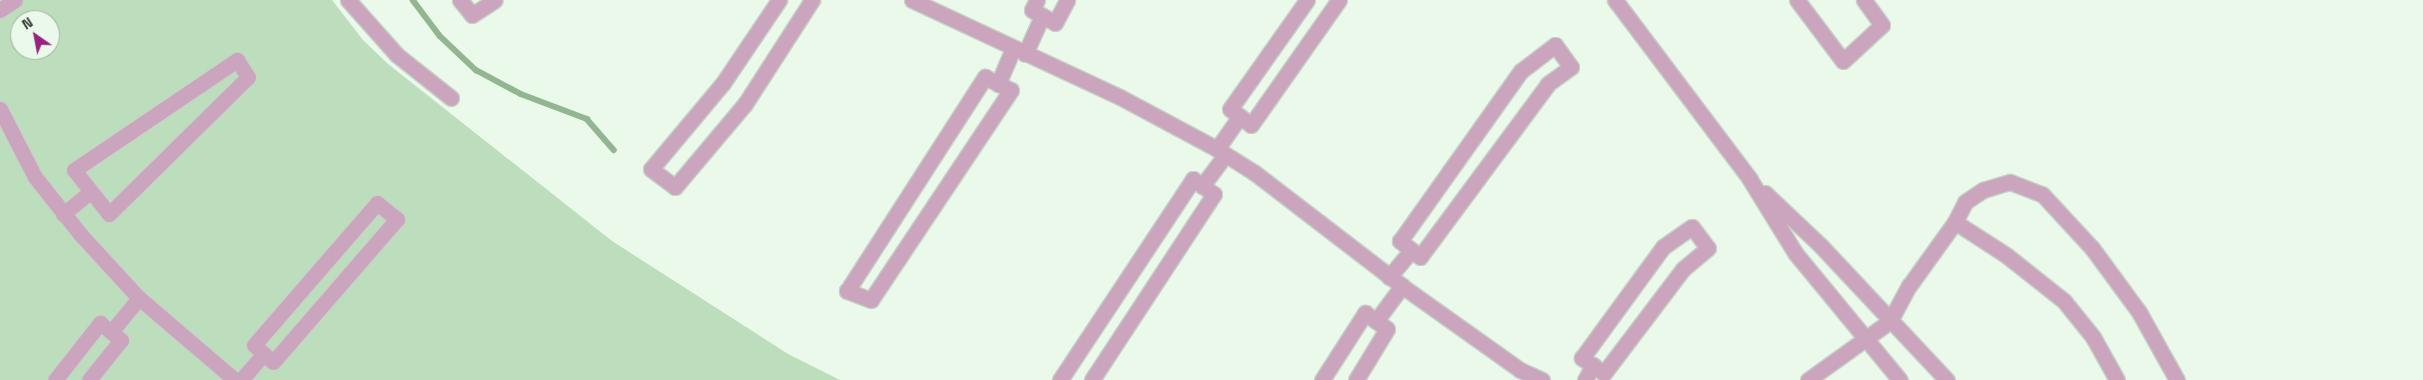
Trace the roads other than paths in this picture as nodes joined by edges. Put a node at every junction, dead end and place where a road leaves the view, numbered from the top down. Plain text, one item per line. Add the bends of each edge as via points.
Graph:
1 (15, 0) edge
2 (348, 0) edge
3 (460, 0) edge
4 (495, 0) edge
5 (779, 0) edge
6 (812, 0) edge
7 (912, 0) edge
8 (1037, 0) edge
9 (1067, 0) edge
10 (1307, 0) edge
11 (1339, 0) edge
12 (1615, 0) edge
13 (1797, 0) edge
14 (1864, 0) edge
15 (0, 10) edge
16 (1042, 16) junction
17 (1019, 52) junction
18 (998, 84) junction
19 (450, 98) dead end
20 (0, 109) edge
21 (1240, 116) junction
22 (6, 140) edge
23 (1221, 152) junction
24 (1749, 178) junction
25 (1202, 186) junction
26 (90, 192) junction
27 (63, 214) junction
28 (1955, 222) junction
29 (1412, 250) junction
30 (1389, 277) junction
31 (1402, 286) junction
32 (139, 298) junction
33 (1376, 320) junction
34 (1890, 321) junction
35 (111, 332) junction
36 (1865, 339) junction
37 (264, 354) junction
38 (1593, 365) junction
39 (55, 380) edge
40 (89, 380) edge
41 (235, 380) edge
42 (241, 380) edge
43 (1060, 380) edge
44 (1092, 380) edge
45 (1322, 380) edge
46 (1356, 380) edge
47 (1542, 380) edge
48 (1585, 380) edge
49 (1808, 380) edge
50 (1900, 380) edge
51 (1947, 380) edge
52 (2117, 380) edge
53 (2177, 380) edge

1 - 15 street
2 - 19 street via 397,55
3 - 4 street via 472,14
5 - 6 street via 723,83 652,169 675,187 745,104
7 - 17 street
8 - 16 street via 1032,10
9 - 16 street via 1055,23
10 - 21 street via 1230,109
11 - 21 street via 1251,125
12 - 24 street
13 - 14 street via 1842,60 1882,24
16 - 17 street
17 - 18 street
17 - 23 street via 1120,97
18 - 18 street via 1011,90 871,300 847,291 985,77
20 - 22 street
21 - 23 street
22 - 27 street
23 - 25 street
23 - 30 street
24 - 34 street via 1821,246
24 - 36 street via 1796,254
25 - 43 street via 1193,179
25 - 44 street via 1214,194
26 - 26 street via 109,214 248,77 237,60 74,170
26 - 27 street
27 - 32 street
28 - 34 street via 1909,286
28 - 52 street via 2006,255 2064,301 2093,338
28 - 53 street via 1965,202 1983,190 2010,182 2042,194 2092,248 2139,312
29 - 29 street via 1420,257 1548,84 1570,67 1555,45 1521,71 1400,241
29 - 30 street
30 - 31 street
31 - 33 street
31 - 47 street via 1520,370
32 - 35 street
32 - 41 street
33 - 45 street via 1365,313
33 - 46 street via 1387,329
34 - 36 street
34 - 51 street
35 - 39 street via 100,324
35 - 40 street via 121,340
36 - 49 street
36 - 50 street
37 - 37 street via 273,362 397,219 377,203 254,345
37 - 42 street
38 - 38 street via 1582,358 1663,247 1692,227 1708,248 1683,269 1604,373
38 - 48 street

